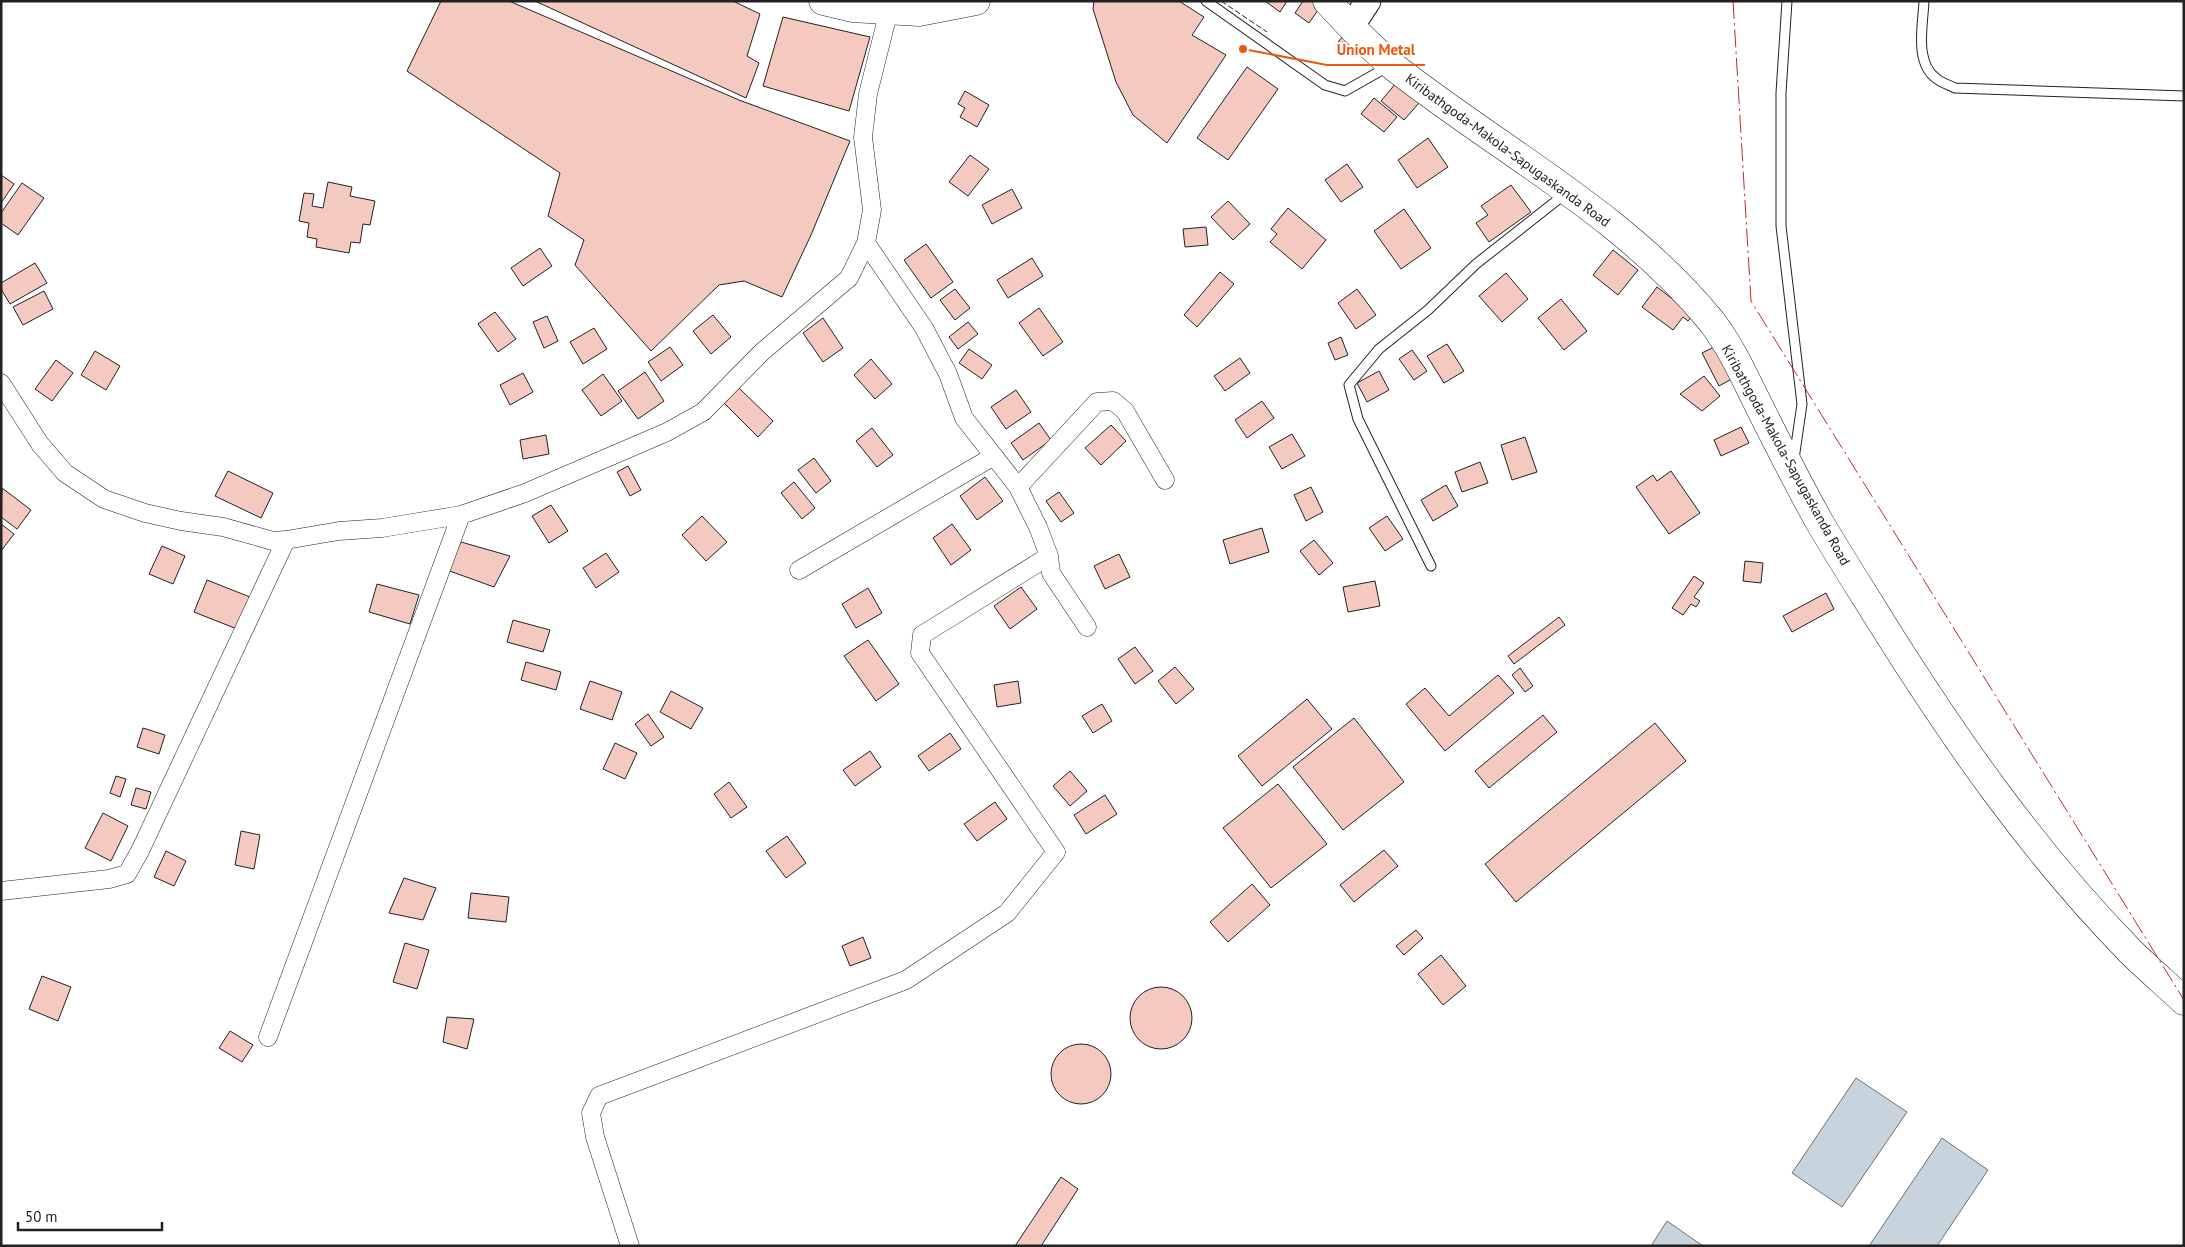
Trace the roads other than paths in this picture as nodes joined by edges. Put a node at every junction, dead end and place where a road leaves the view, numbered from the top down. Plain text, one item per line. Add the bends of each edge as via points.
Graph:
1 (823, 1) edge
2 (976, 1) edge
3 (1206, 1) edge
4 (1327, 1) edge
5 (1368, 1) edge
6 (1787, 1) edge
7 (1924, 1) edge
8 (920, 7) edge
9 (890, 10) junction
10 (1351, 27) junction
11 (1391, 65) junction
12 (2184, 96) edge
13 (1569, 191) junction
14 (866, 243) junction
15 (1, 383) edge
16 (994, 456) junction
17 (1792, 472) junction
18 (1165, 480) dead end
19 (1018, 487) junction
20 (461, 515) junction
21 (286, 540) junction
22 (1049, 556) junction
23 (1431, 566) dead end
24 (799, 570) dead end
25 (1087, 627) dead end
26 (1, 891) edge
27 (2184, 1001) edge
28 (268, 1036) dead end
29 (630, 1246) edge

1 - 9 main road via 852,8
2 - 8 main road
3 - 11 lane via 1326,85 1345,91
4 - 10 main road, Kiribathgoda-Makola-Sapugaskanda Road
5 - 10 street
6 - 17 lane via 1781,93 1781,226 1802,404
7 - 12 lane via 1922,48 1925,65 1936,79 1955,88
8 - 9 main road
9 - 14 street via 868,94 863,137 872,210
10 - 11 main road, Kiribathgoda-Makola-Sapugaskanda Road
11 - 13 main road, Kiribathgoda-Makola-Sapugaskanda Road
13 - 17 main road, Kiribathgoda-Makola-Sapugaskanda Road via 1678,283 1714,325 1736,359
13 - 23 lane via 1476,264 1428,310 1379,349 1350,385 1358,419
14 - 16 street via 924,328 948,374 964,418
14 - 20 street via 849,278 762,352 703,412 667,432 584,468
15 - 21 street via 40,444 64,473 104,499 145,513 223,527 273,541
16 - 19 street
16 - 24 street
17 - 27 main road, Kiribathgoda-Makola-Sapugaskanda Road via 1909,666 1993,787 2028,833 2129,950
18 - 19 street via 1125,411 1113,401 1096,402
19 - 22 street
20 - 21 street
20 - 28 street
21 - 26 street via 127,874 109,879
22 - 25 street via 1051,573
22 - 29 street via 922,635 920,653 1056,852 1007,913 906,980 599,1096 591,1113 595,1137

